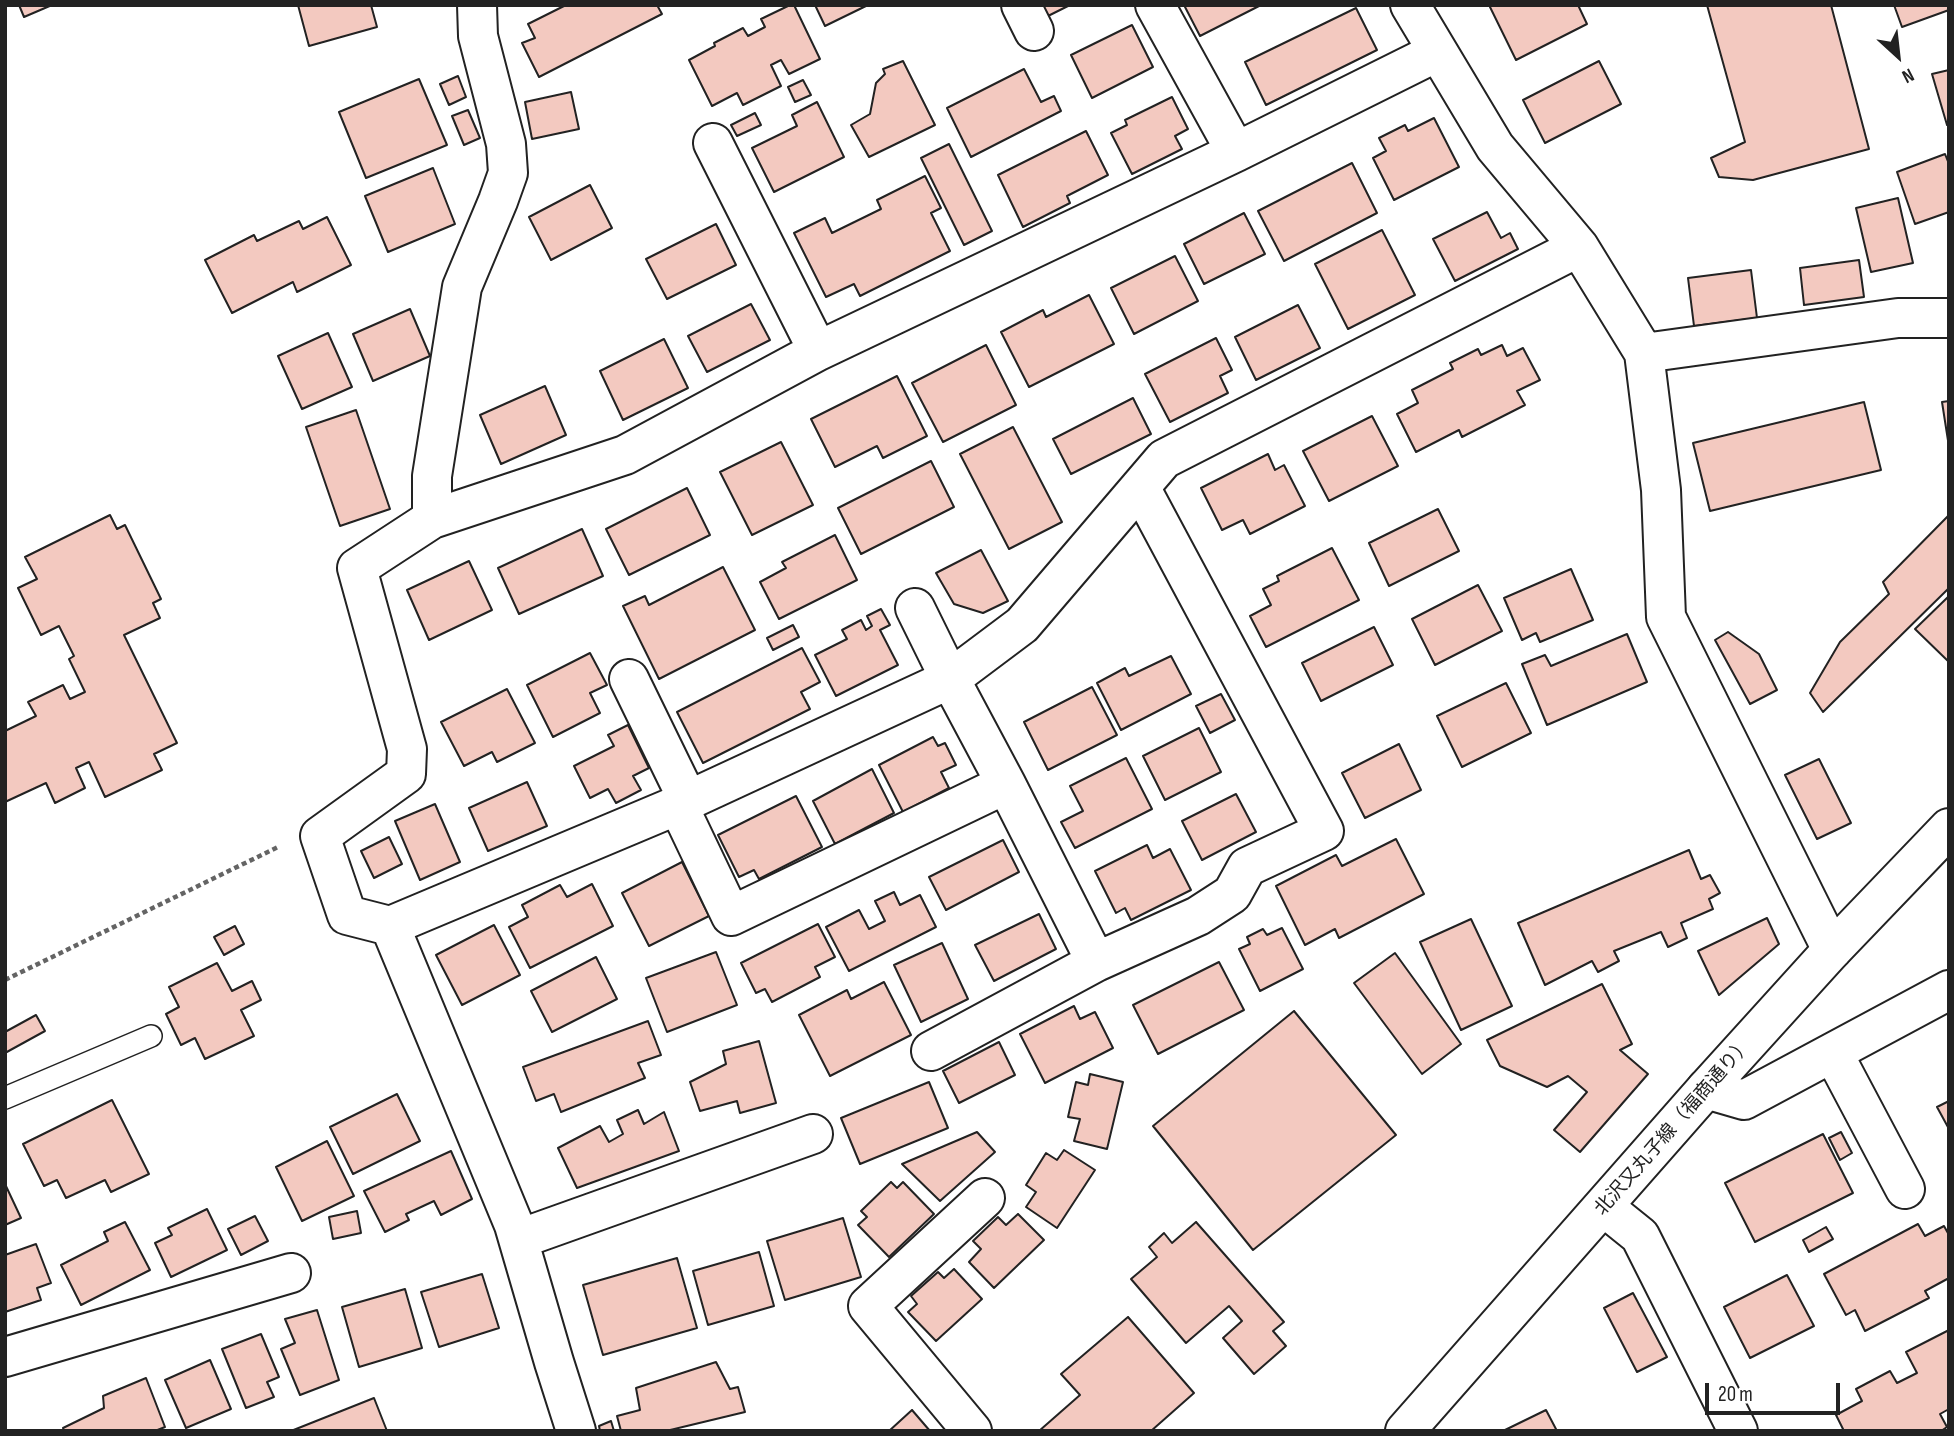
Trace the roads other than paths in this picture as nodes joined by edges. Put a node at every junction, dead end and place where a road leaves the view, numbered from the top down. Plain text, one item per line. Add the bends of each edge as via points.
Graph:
1 (478, 5) edge
2 (1155, 5) edge
3 (1410, 5) edge
4 (1437, 52) junction
5 (713, 143) dead end
6 (1236, 152) junction
7 (1579, 247) junction
8 (1949, 318) edge
9 (818, 351) junction
10 (1644, 354) junction
11 (1140, 486) junction
12 (432, 519) junction
13 (915, 608) dead end
14 (629, 679) dead end
15 (950, 679) junction
16 (1006, 784) junction
17 (683, 803) junction
18 (1949, 828) edge
19 (390, 926) junction
20 (1832, 950) junction
21 (1096, 962) junction
22 (1949, 990) edge
23 (151, 1036) dead end
24 (931, 1051) dead end
25 (1833, 1053) junction
26 (1706, 1089) junction
27 (5, 1098) edge
28 (813, 1134) dead end
29 (1905, 1189) dead end
30 (985, 1198) dead end
31 (1604, 1207) junction
32 (519, 1239) junction
33 (291, 1273) dead end
34 (5, 1357) edge
35 (576, 1431) edge
36 (972, 1431) edge
37 (1405, 1431) edge
38 (1738, 1431) edge

1 - 12 street via 478,36 506,144 508,173 461,287 432,476
2 - 6 street
3 - 4 street
4 - 6 street
4 - 7 street via 1495,147
5 - 9 street
6 - 9 street
7 - 10 street
7 - 11 street via 1164,459
8 - 10 street via 1898,318
9 - 12 street via 625,455
10 - 20 street via 1661,490 1666,617
11 - 15 street via 1022,625
11 - 21 street via 1324,831 1247,867 1232,894 1198,916
12 - 19 street via 357,568 407,749 406,774 320,836 347,915
13 - 15 street
14 - 17 street
15 - 16 street
15 - 17 street
16 - 17 street via 731,916
16 - 21 street
17 - 19 street
18 - 20 street, 北沢又丸子線（福商通り）
19 - 32 street
20 - 26 street, 北沢又丸子線（福商通り）
21 - 24 street
22 - 25 street
23 - 27 lane
25 - 26 street via 1744,1100
25 - 29 street
26 - 31 street, 北沢又丸子線（福商通り）
28 - 32 street
30 - 36 street via 868,1306
31 - 37 street, 北沢又丸子線（福商通り）
31 - 38 street via 1640,1236
32 - 35 street
33 - 34 street

